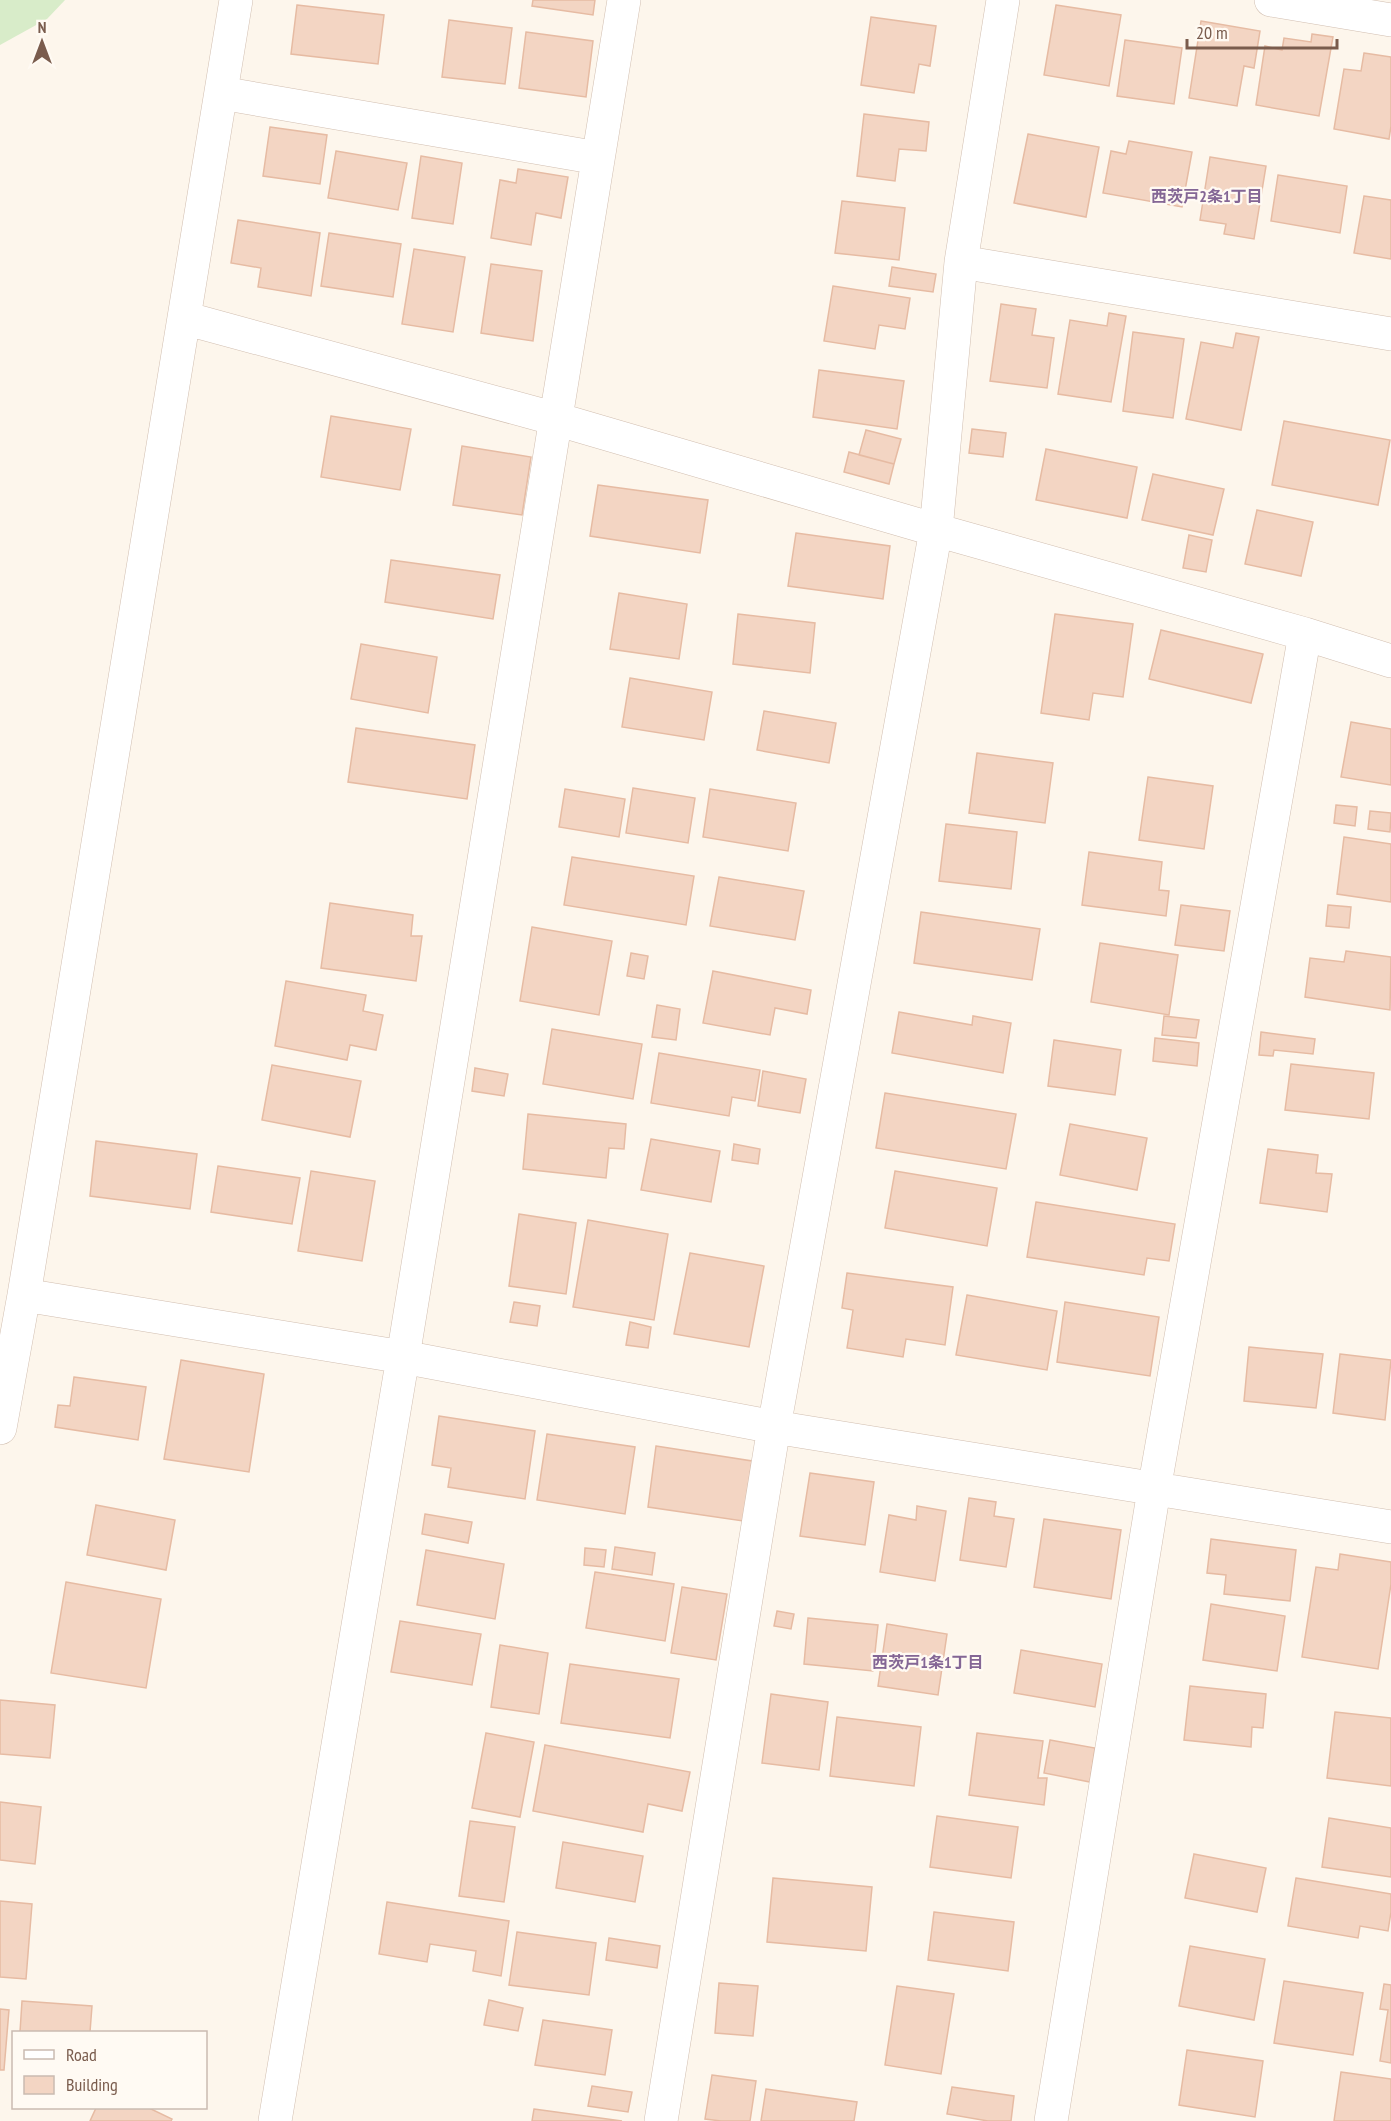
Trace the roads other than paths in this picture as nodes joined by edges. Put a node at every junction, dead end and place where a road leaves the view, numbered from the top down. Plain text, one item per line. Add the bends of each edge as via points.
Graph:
1 (236, 0) edge
2 (624, 0) edge
3 (1003, 0) edge
4 (1271, 0) edge
5 (1391, 20) edge
6 (221, 93) junction
7 (598, 158) junction
8 (961, 262) junction
9 (184, 318) junction
10 (1391, 334) edge
11 (556, 419) junction
12 (936, 530) junction
13 (1305, 634) junction
14 (1391, 661) edge
15 (24, 1295) junction
16 (403, 1357) junction
17 (774, 1427) junction
18 (0, 1428) edge
19 (1154, 1490) junction
20 (1391, 1527) edge
21 (275, 2121) edge
22 (661, 2121) edge
23 (1051, 2121) edge

1 - 6 street
2 - 7 street
3 - 8 street
4 - 5 street
6 - 7 street
6 - 9 street
7 - 11 street
8 - 10 street
8 - 12 street
9 - 11 street
9 - 15 street
11 - 12 street
11 - 16 street
12 - 13 street
12 - 17 street
13 - 14 street
13 - 19 street
15 - 16 street
15 - 18 street
16 - 17 street
16 - 21 street
17 - 19 street
17 - 22 street
19 - 20 street
19 - 23 street

